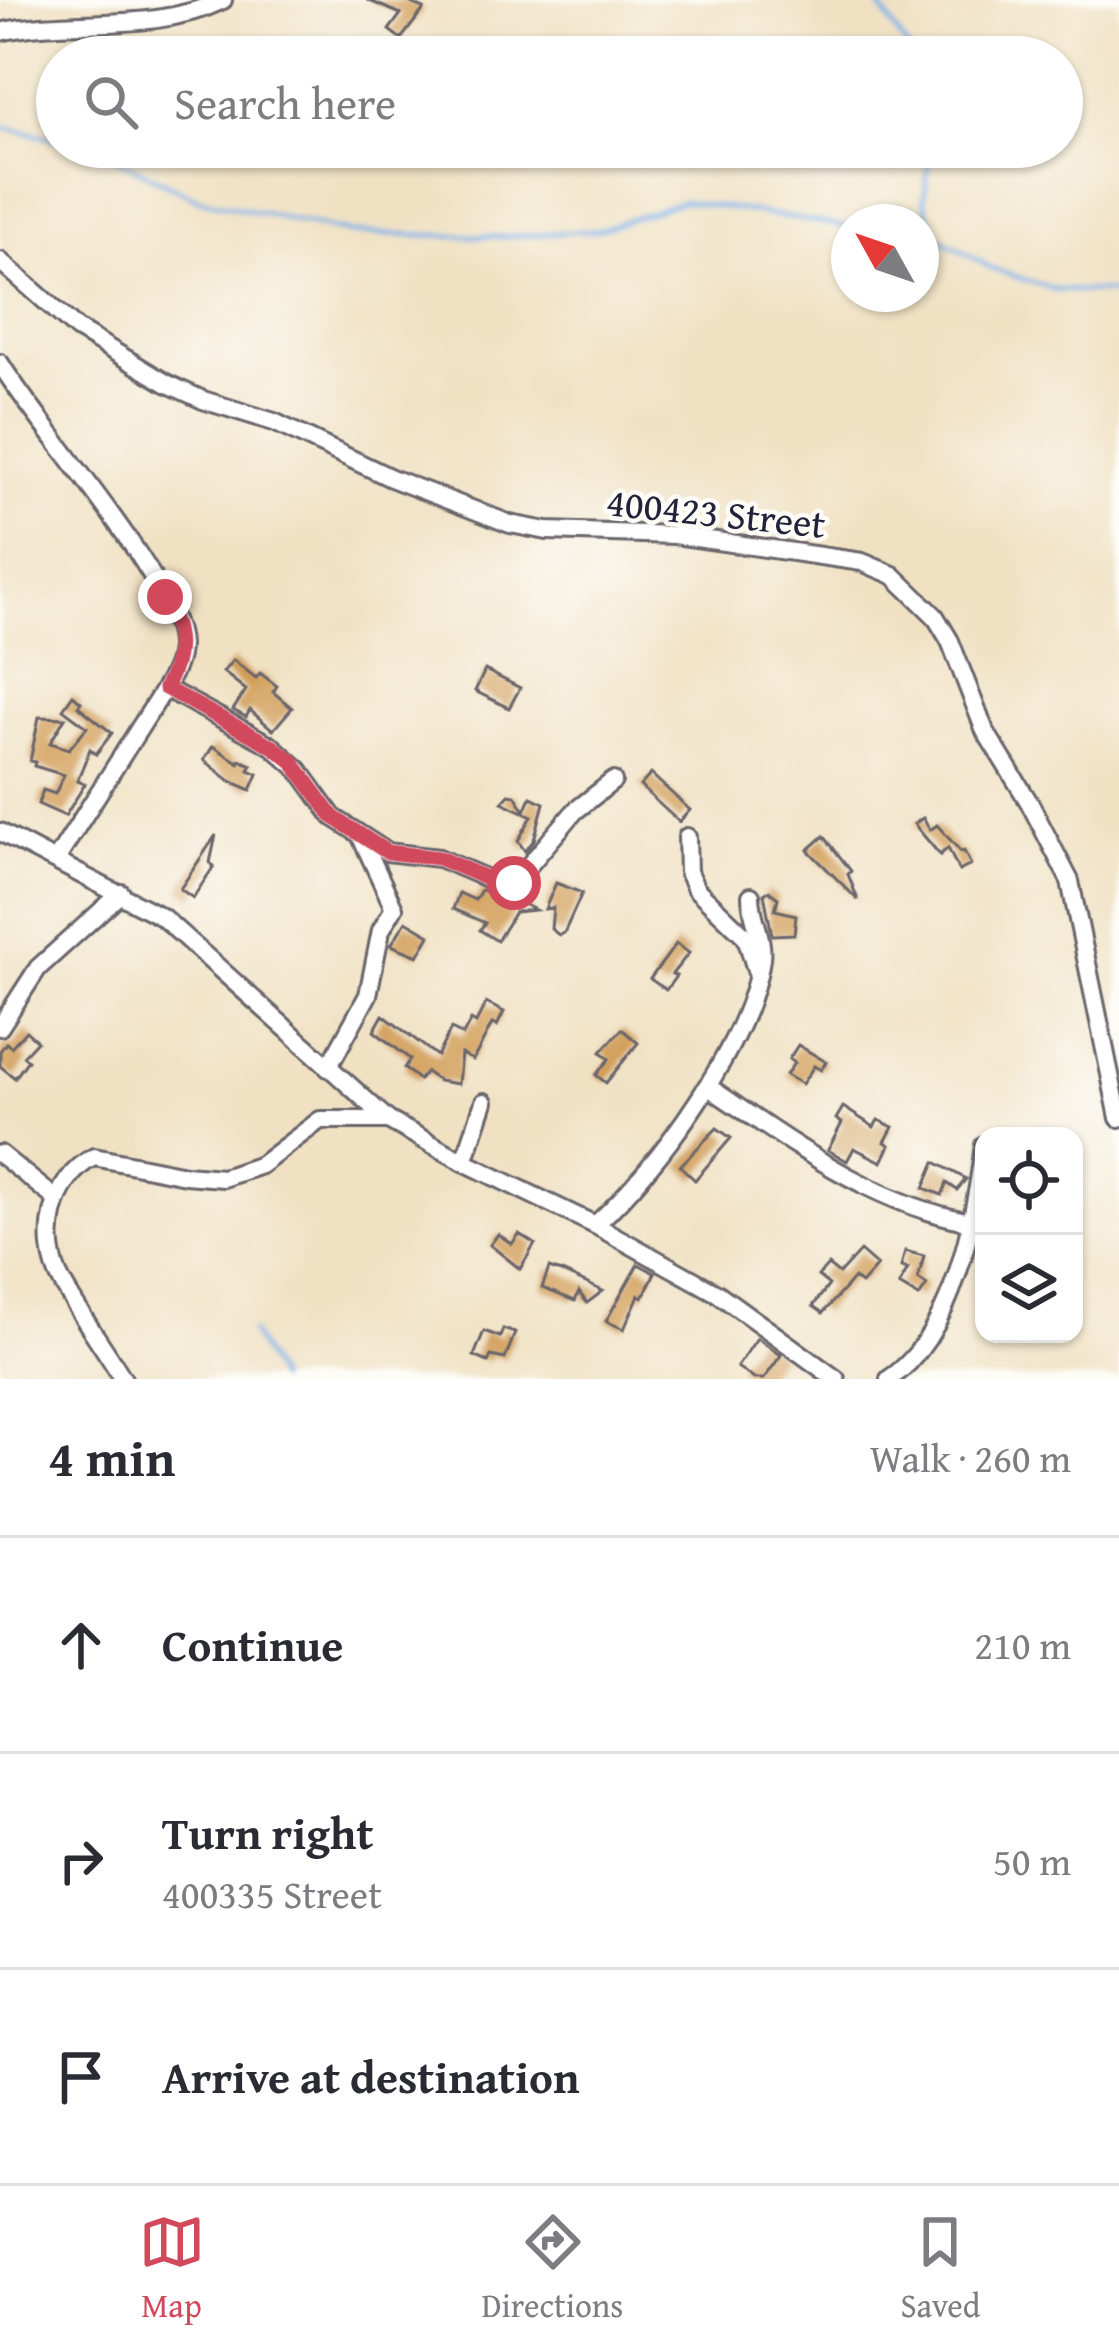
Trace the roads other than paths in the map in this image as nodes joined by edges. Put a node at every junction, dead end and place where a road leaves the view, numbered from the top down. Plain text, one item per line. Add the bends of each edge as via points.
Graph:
1 (223, 0) edge
2 (0, 32) edge
3 (0, 261) edge
4 (0, 363) edge
5 (165, 688) junction
6 (614, 781) dead end
7 (0, 832) edge
8 (361, 836) junction
9 (687, 836) dead end
10 (56, 860) junction
11 (121, 893) junction
12 (751, 896) dead end
13 (758, 976) junction
14 (0, 1027) edge
15 (328, 1068) junction
16 (707, 1086) junction
17 (484, 1102) dead end
18 (1119, 1118) edge
19 (388, 1120) junction
20 (0, 1154) edge
21 (464, 1162) junction
22 (975, 1197) edge
23 (56, 1199) junction
24 (971, 1222) junction
25 (596, 1225) junction
26 (124, 1379) edge
27 (836, 1379) edge
28 (889, 1379) edge

1 - 2 street via 140,23
3 - 18 street, 400423 Street via 77,329 136,367 510,524 675,535 862,562 893,575 950,641 985,731 1070,881
4 - 5 street via 165,597 181,646
5 - 8 street via 291,760 333,817
5 - 10 street
6 - 8 street via 575,811 514,883 439,858 387,852
7 - 10 street
8 - 15 street via 394,908 381,930 368,994
9 - 13 street via 696,889 746,937
10 - 11 street
11 - 14 street via 38,968
11 - 15 street via 162,916
12 - 13 street via 763,953
13 - 16 street
15 - 19 street
16 - 24 street via 862,1184
16 - 25 street
17 - 21 street
19 - 21 street
19 - 23 street via 320,1120 261,1165 224,1178 94,1157
20 - 23 street
21 - 25 street
22 - 24 street
23 - 26 street via 50,1229 59,1279
24 - 28 street via 932,1330
25 - 27 street via 717,1293

